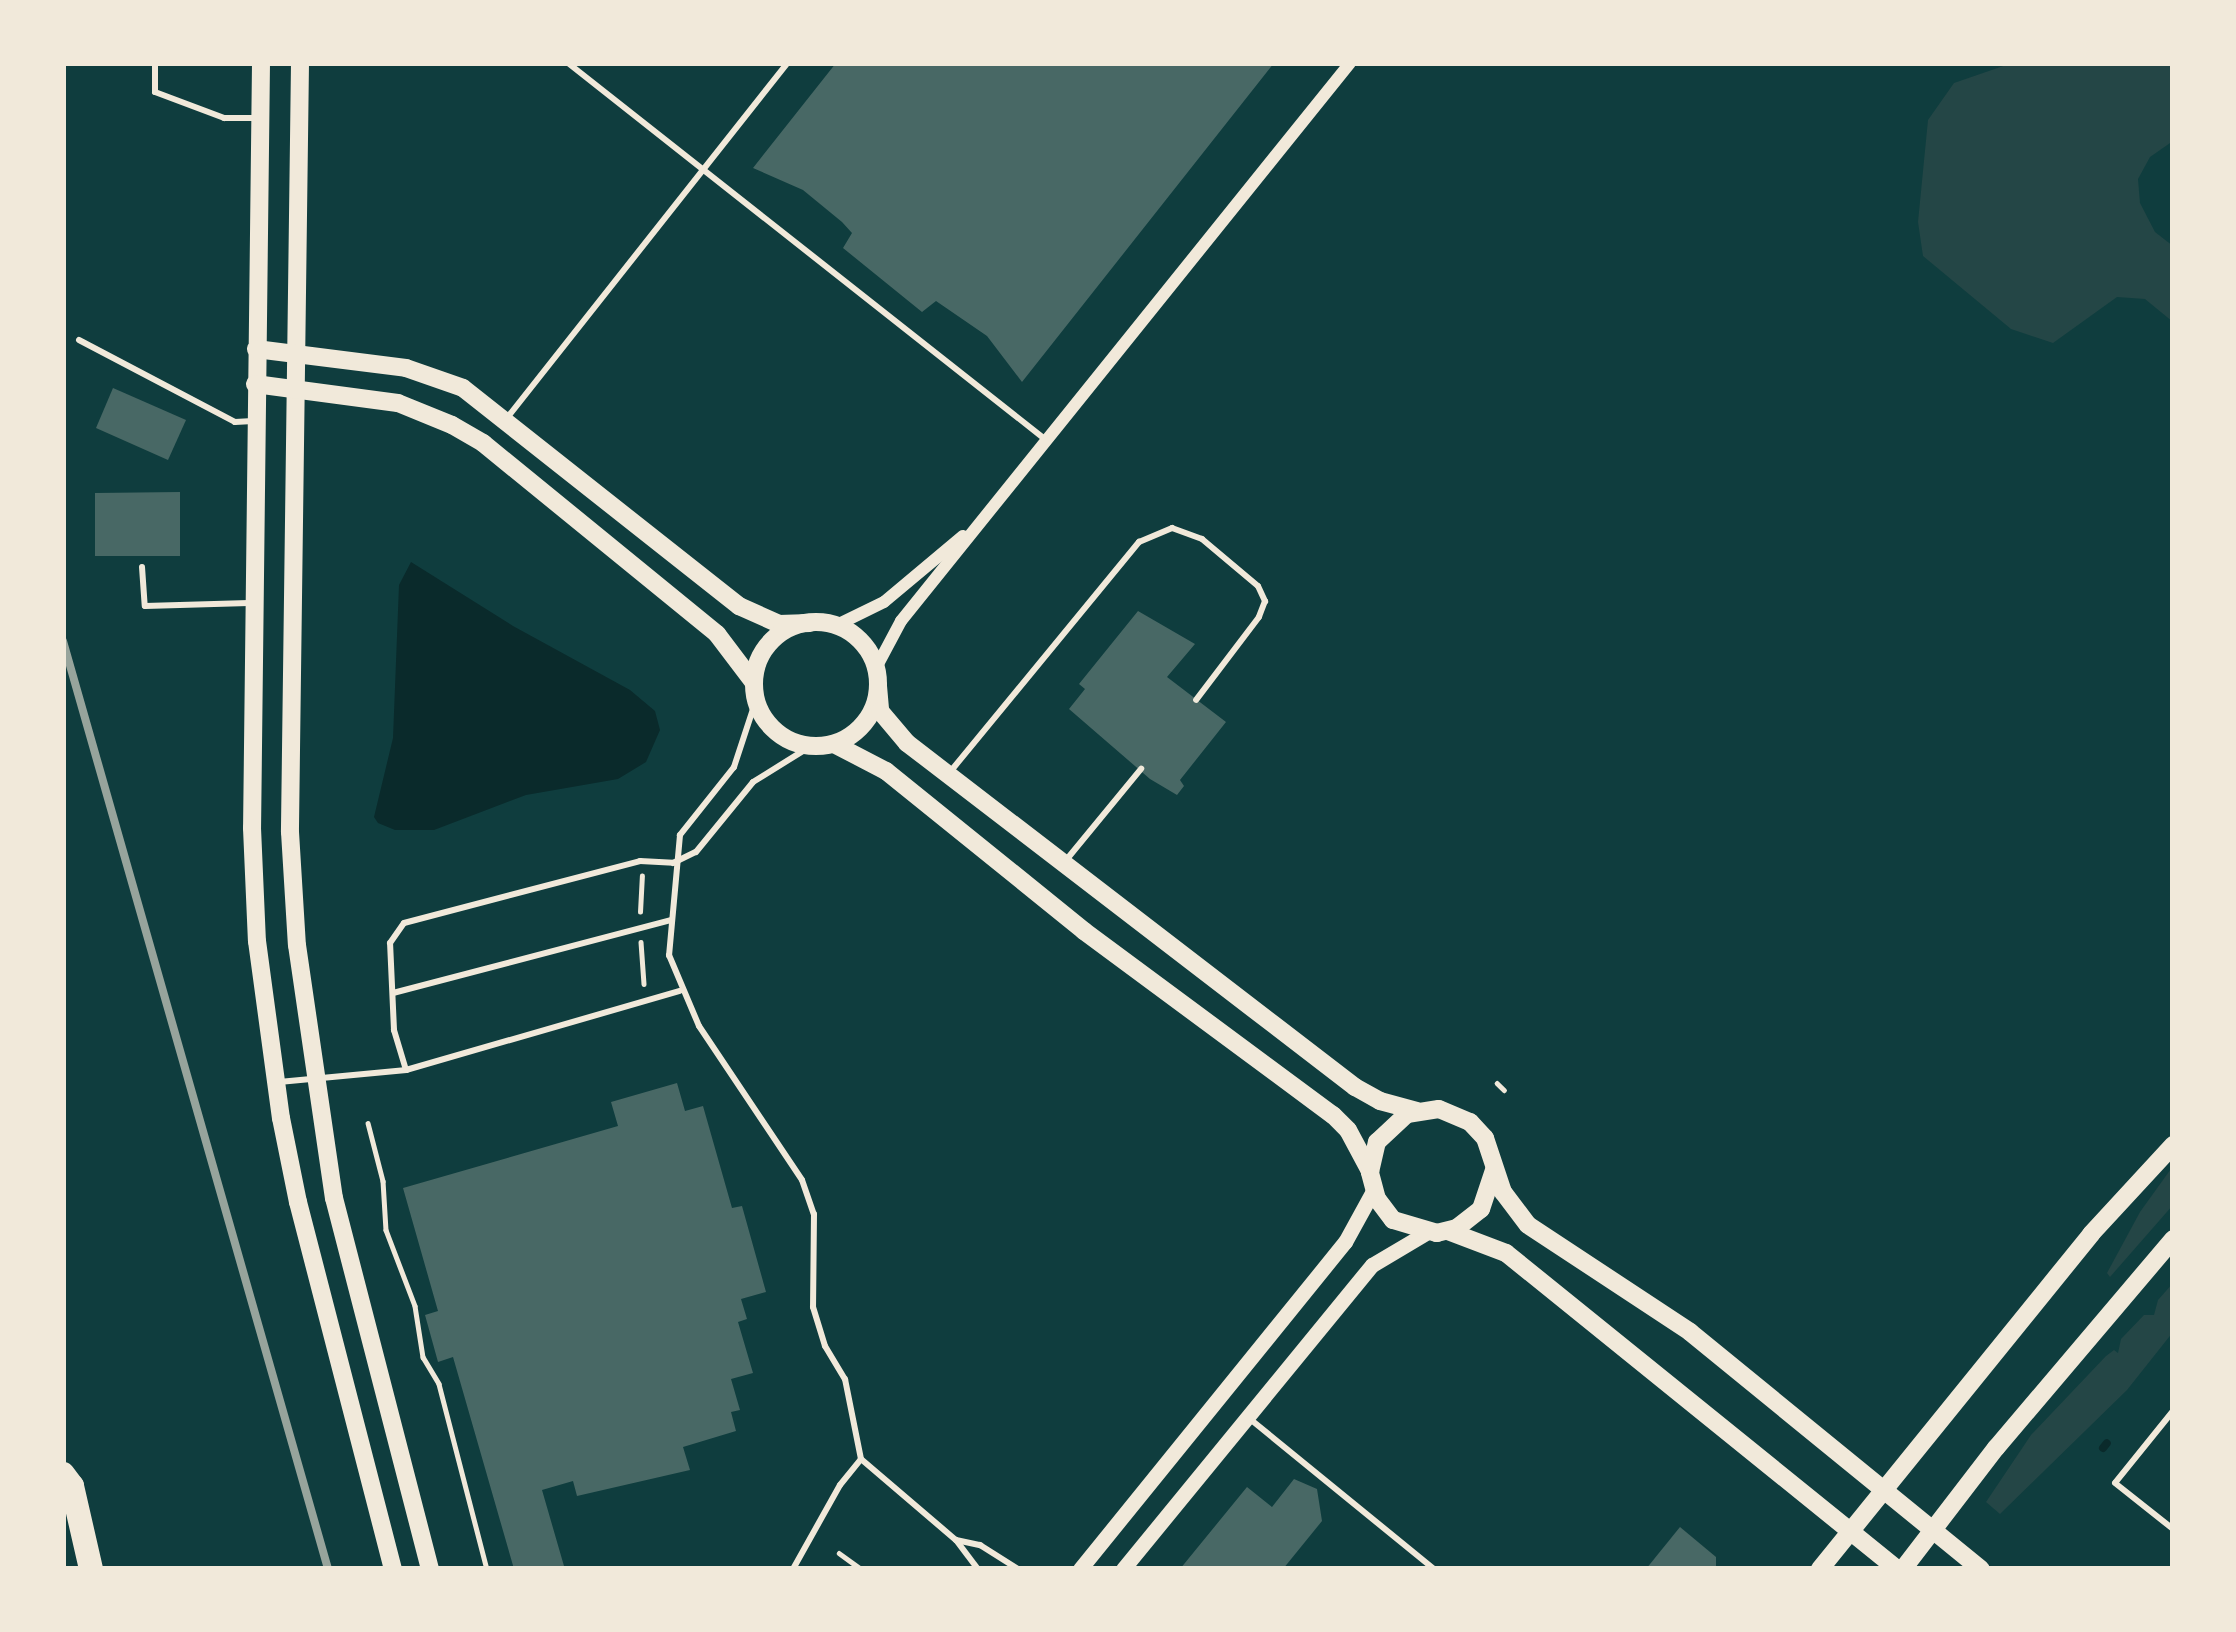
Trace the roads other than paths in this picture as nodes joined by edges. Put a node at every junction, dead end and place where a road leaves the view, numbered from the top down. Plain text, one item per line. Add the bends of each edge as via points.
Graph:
1 (155, 63) edge
2 (261, 63) edge
3 (300, 63) edge
4 (568, 63) edge
5 (787, 63) edge
6 (1350, 63) edge
7 (262, 118) junction
8 (704, 169) junction
9 (79, 340) dead end
10 (256, 349) junction
11 (295, 352) junction
12 (255, 384) junction
13 (295, 389) junction
14 (507, 418) junction
15 (254, 421) junction
16 (1049, 442) junction
17 (986, 515) junction
18 (142, 567) dead end
19 (253, 602) junction
20 (810, 622) junction
21 (837, 626) junction
22 (877, 677) junction
23 (755, 691) junction
24 (1196, 700) dead end
25 (834, 743) junction
26 (811, 746) junction
27 (1141, 769) dead end
28 (948, 775) junction
29 (1064, 862) junction
30 (674, 863) junction
31 (672, 920) junction
32 (680, 991) junction
33 (393, 993) junction
34 (406, 1070) junction
35 (315, 1079) junction
36 (276, 1082) junction
37 (1417, 1111) junction
38 (2173, 1144) edge
39 (1494, 1170) junction
40 (1371, 1181) junction
41 (1448, 1231) junction
42 (1426, 1232) junction
43 (2173, 1239) edge
44 (2173, 1411) edge
45 (1248, 1417) junction
46 (861, 1459) junction
47 (63, 1474) edge
48 (1884, 1490) junction
49 (2171, 1523) edge
50 (1934, 1529) junction
51 (1850, 1533) junction
52 (956, 1540) junction
53 (92, 1569) edge
54 (393, 1569) edge
55 (430, 1569) edge
56 (794, 1569) edge
57 (978, 1569) edge
58 (1018, 1569) edge
59 (1080, 1569) edge
60 (1123, 1569) edge
61 (1434, 1569) edge
62 (1820, 1569) edge
63 (1900, 1569) edge
64 (1981, 1569) edge

1 - 7 lane via 155,92 224,118
2 - 7 main road
3 - 11 main road
4 - 8 lane
5 - 8 lane
6 - 16 street
7 - 10 main road
8 - 14 lane
8 - 16 lane
9 - 15 lane via 235,422
10 - 11 main road
10 - 12 main road
11 - 13 main road
11 - 14 main road via 435,376
12 - 13 main road
12 - 15 main road
13 - 23 main road via 398,403 483,443 717,634
13 - 35 main road via 290,832
14 - 20 main road via 739,606 779,624
15 - 19 main road
16 - 17 street
17 - 21 street via 884,602
17 - 22 street via 890,637
18 - 19 lane via 145,607
19 - 36 main road via 257,941
20 - 21 main road
20 - 23 main road via 765,649
21 - 22 main road via 855,635
22 - 25 main road via 866,722
22 - 28 main road via 880,711 892,730
23 - 26 main road via 776,732
23 - 30 lane via 743,748 680,836
24 - 28 lane via 1264,601 1258,586 1202,539 1172,528 1139,542
25 - 26 main road
25 - 40 main road via 886,771 1084,931 1333,1115
26 - 30 lane via 753,782 697,852
27 - 29 lane
28 - 29 main road
29 - 37 main road via 1355,1087
30 - 31 lane
30 - 33 lane via 640,861 416,916 391,943
31 - 32 lane via 669,955
31 - 33 lane
32 - 34 lane
32 - 46 lane via 802,1180 814,1214 813,1307 845,1379
33 - 34 lane
34 - 35 lane
35 - 36 lane
35 - 55 main road via 334,1198
36 - 54 main road via 325,1322
37 - 39 main road via 1439,1109 1470,1122 1485,1138
37 - 40 main road via 1383,1133
38 - 48 main road
39 - 41 main road via 1481,1209
39 - 48 main road via 1539,1235 1690,1332
40 - 42 main road via 1393,1220
40 - 59 street via 1345,1242
41 - 42 main road
41 - 51 main road via 1505,1253
42 - 45 street via 1372,1265
43 - 50 main road
44 - 49 lane via 2115,1483
45 - 60 street
45 - 61 lane
46 - 52 lane
46 - 56 lane
47 - 53 highway
48 - 50 main road
48 - 51 main road
50 - 63 main road
50 - 64 main road
51 - 62 main road
51 - 63 main road
52 - 57 lane
52 - 58 lane

